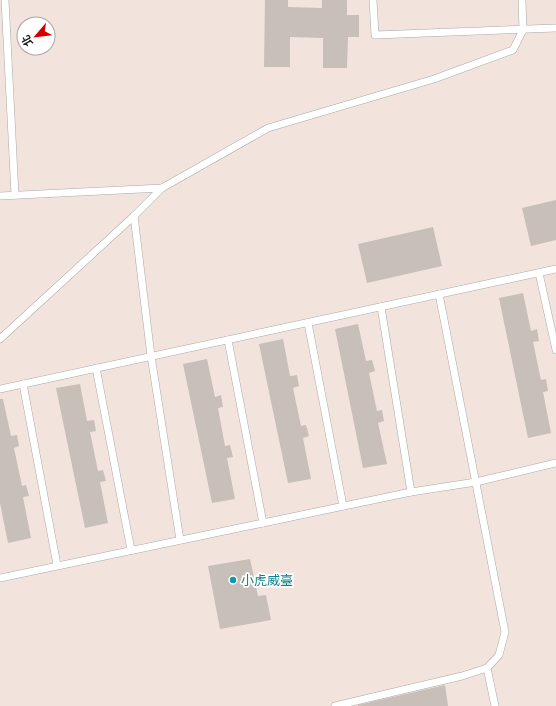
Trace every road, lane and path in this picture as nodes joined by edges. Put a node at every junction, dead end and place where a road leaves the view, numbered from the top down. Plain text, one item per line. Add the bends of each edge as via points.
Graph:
1 (5, 0) edge
2 (373, 0) edge
3 (522, 0) edge
4 (556, 28) edge
5 (523, 30) junction
6 (162, 188) junction
7 (15, 195) junction
8 (0, 196) edge
9 (134, 216) junction
10 (556, 269) edge
11 (539, 273) junction
12 (439, 294) junction
13 (381, 307) junction
14 (308, 323) junction
15 (0, 339) edge
16 (228, 340) junction
17 (556, 350) edge
18 (151, 356) junction
19 (96, 368) junction
20 (23, 384) junction
21 (0, 389) edge
22 (556, 463) edge
23 (476, 482) junction
24 (411, 492) junction
25 (344, 506) junction
26 (264, 523) junction
27 (180, 540) junction
28 (131, 550) junction
29 (57, 565) junction
30 (0, 578) edge
31 (487, 668) junction
32 (335, 706) edge
33 (495, 706) edge

1 - 7 lane
2 - 5 lane via 375,35
3 - 5 lane
4 - 5 lane
5 - 6 lane via 513,50 434,79 268,128
6 - 7 lane
6 - 9 lane
7 - 8 lane
9 - 15 lane
9 - 18 lane
10 - 11 lane
11 - 12 lane
11 - 17 lane
12 - 13 lane
12 - 23 lane
13 - 14 lane
13 - 24 lane
14 - 16 lane
14 - 25 lane
16 - 18 lane
16 - 26 lane
18 - 19 lane
18 - 27 lane
19 - 20 lane
19 - 28 lane
20 - 21 lane
20 - 29 lane
22 - 23 lane
23 - 24 lane
23 - 31 lane via 505,632 499,655
24 - 25 lane
25 - 26 lane
26 - 27 lane
27 - 28 lane
28 - 29 lane
29 - 30 lane
31 - 32 lane
31 - 33 lane

